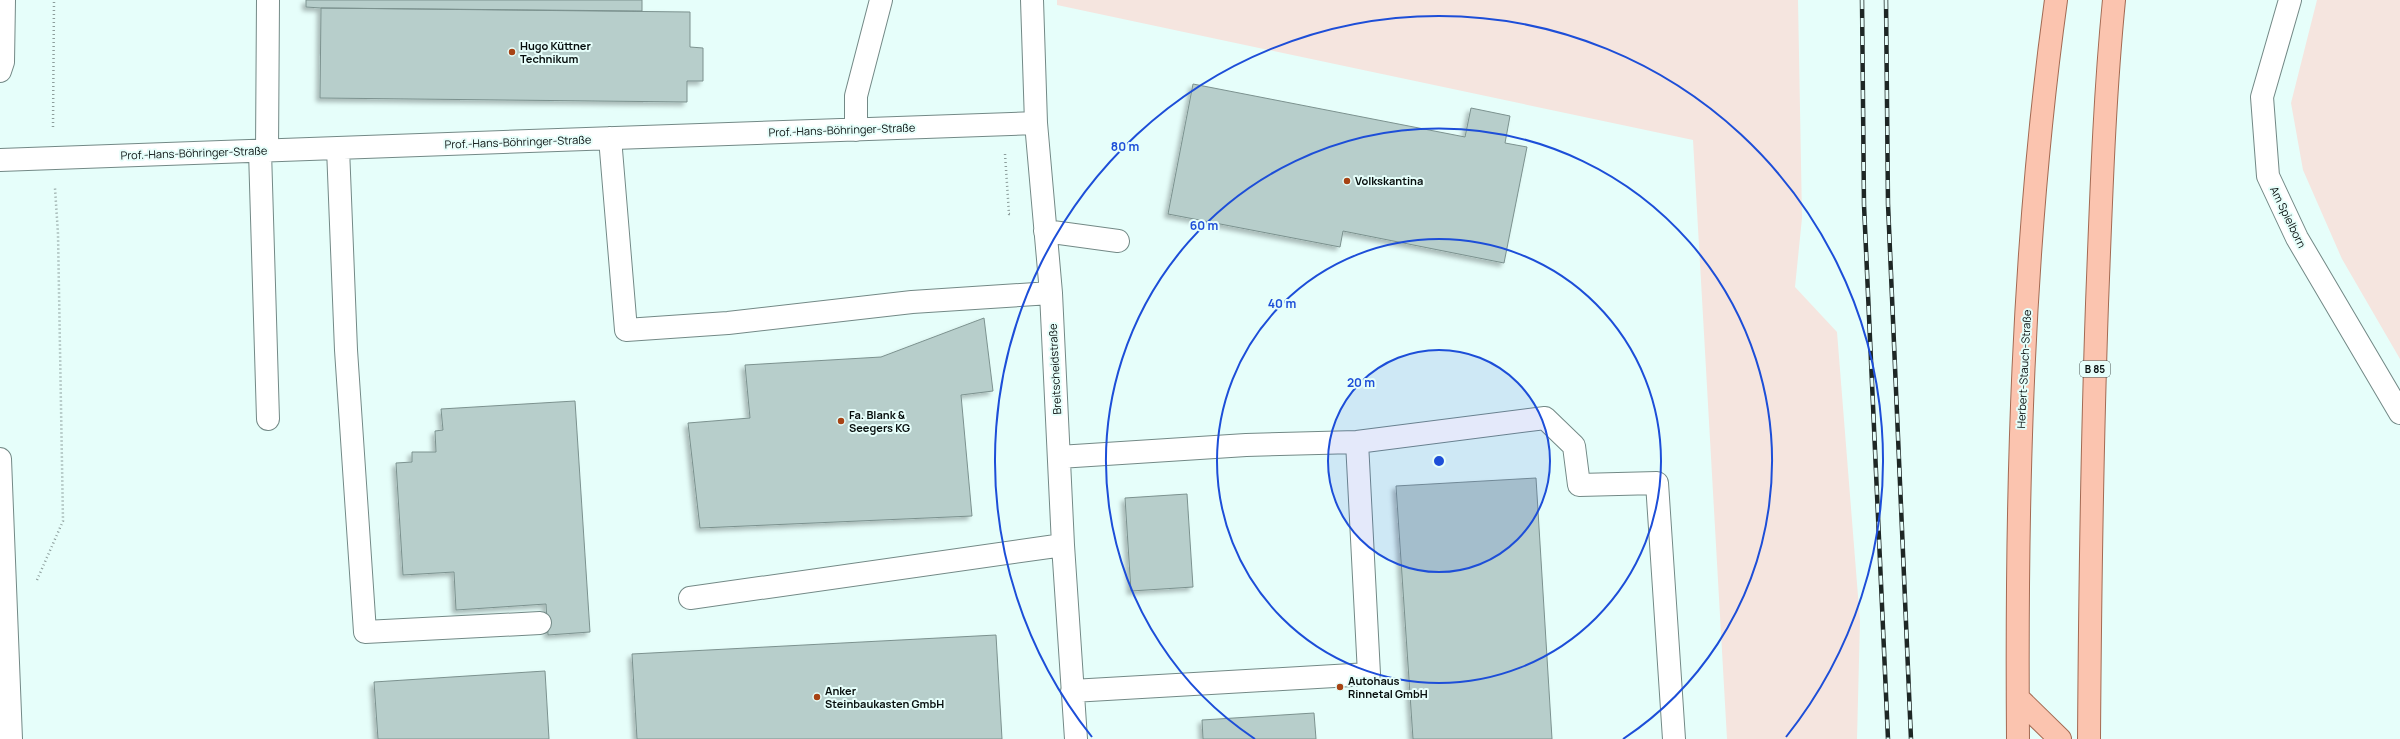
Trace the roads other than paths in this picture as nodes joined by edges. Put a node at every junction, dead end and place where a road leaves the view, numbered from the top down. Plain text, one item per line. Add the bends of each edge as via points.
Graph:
1 (4, 0) edge
2 (268, 0) edge
3 (881, 0) edge
4 (1032, 0) edge
5 (2056, 0) edge
6 (2114, 0) edge
7 (2290, 0) edge
8 (0, 72) edge
9 (1036, 123) junction
10 (856, 130) junction
11 (610, 138) junction
12 (338, 148) junction
13 (263, 151) junction
14 (0, 160) edge
15 (1045, 231) junction
16 (1118, 241) dead end
17 (1051, 293) junction
18 (2400, 413) edge
19 (268, 419) dead end
20 (1357, 442) junction
21 (1059, 457) junction
22 (0, 459) edge
23 (1063, 545) junction
24 (690, 598) dead end
25 (540, 622) dead end
26 (1072, 691) junction
27 (2018, 698) junction
28 (7, 738) edge
29 (1076, 739) edge
30 (1674, 739) edge
31 (2018, 739) edge
32 (2060, 739) edge
33 (2089, 739) edge

1 - 8 street via 4,62
2 - 13 street
3 - 10 street via 856,96
4 - 9 street, Breitscheidstraße
5 - 27 main road, Herbert-Stauch-Straße via 2037,153 2029,254 2020,452
6 - 33 main road, B 85 via 2107,83 2093,436
7 - 18 street, Am Spielborn via 2262,97 2268,176 2297,238
9 - 10 street, Prof.-Hans-Böhringer-Straße
9 - 15 street, Breitscheidstraße
10 - 11 street, Prof.-Hans-Böhringer-Straße
11 - 12 street, Prof.-Hans-Böhringer-Straße
11 - 17 street via 626,330 728,323 912,302
12 - 13 street, Prof.-Hans-Böhringer-Straße
12 - 25 street via 345,327 365,632
13 - 14 street, Prof.-Hans-Böhringer-Straße
13 - 19 street
15 - 16 street
15 - 17 street, Breitscheidstraße
17 - 21 street, Breitscheidstraße
20 - 21 street via 1246,445
20 - 26 street via 1369,674
20 - 30 street via 1545,418 1574,446 1579,485 1657,483
21 - 23 street, Breitscheidstraße
22 - 28 street
23 - 24 street
23 - 26 street, Breitscheidstraße
26 - 29 street, Breitscheidstraße
27 - 31 main road, Herbert-Stauch-Straße
27 - 32 main road

